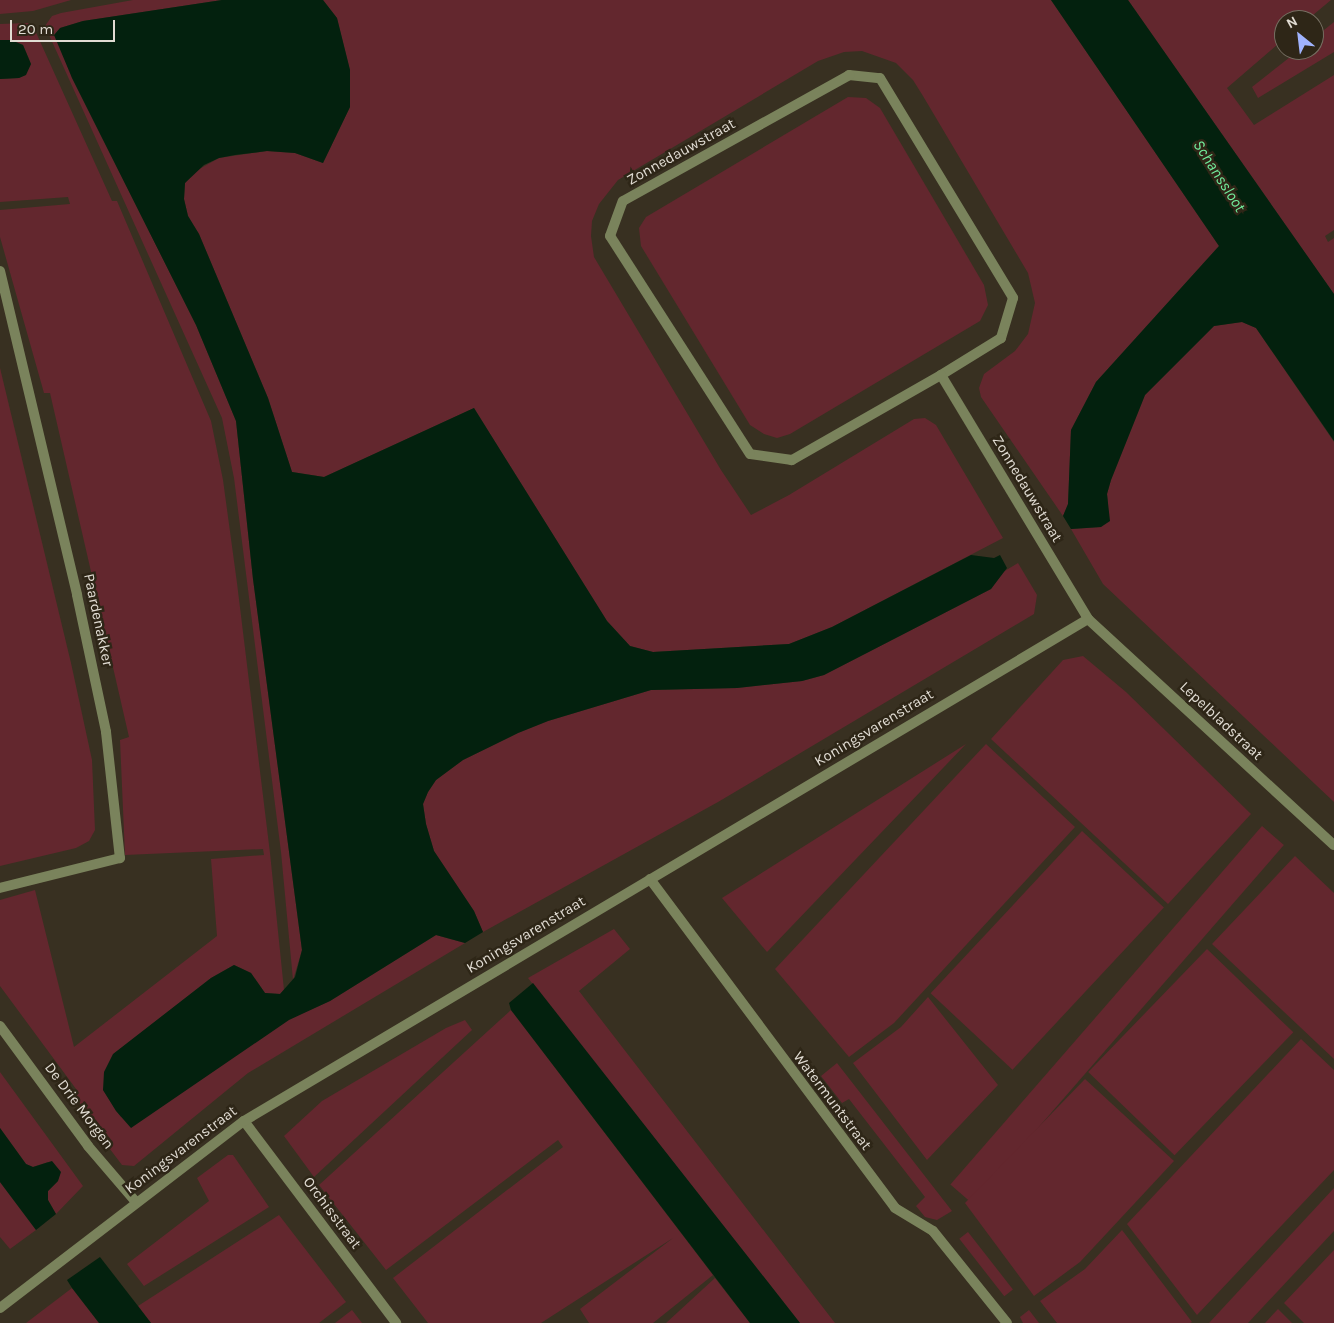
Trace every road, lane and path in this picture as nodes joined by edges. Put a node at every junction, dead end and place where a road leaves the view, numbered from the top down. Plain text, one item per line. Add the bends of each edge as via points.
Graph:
1 (0, 272) edge
2 (941, 375) junction
3 (1088, 618) junction
4 (1334, 845) edge
5 (650, 879) junction
6 (0, 888) edge
7 (0, 1026) edge
8 (244, 1121) junction
9 (136, 1202) junction
10 (0, 1308) edge
11 (396, 1323) edge
12 (1007, 1323) edge

1 - 6 street, Paardenakker via 77,595 106,732 120,858
2 - 2 street, Zonnedauwstraat via 792,460 750,454 610,236 623,201 849,74 880,78 1013,298 1001,338
2 - 3 street, Zonnedauwstraat
3 - 4 street, Lepelbladstraat
3 - 5 street, Koningsvarenstraat
5 - 8 street, Koningsvarenstraat
5 - 12 street, Watermuntstraat via 895,1208 932,1231
7 - 9 street, De Drie Morgen via 88,1146
8 - 9 street, Koningsvarenstraat
8 - 11 street, Orchisstraat
9 - 10 street, Koningsvarenstraat

